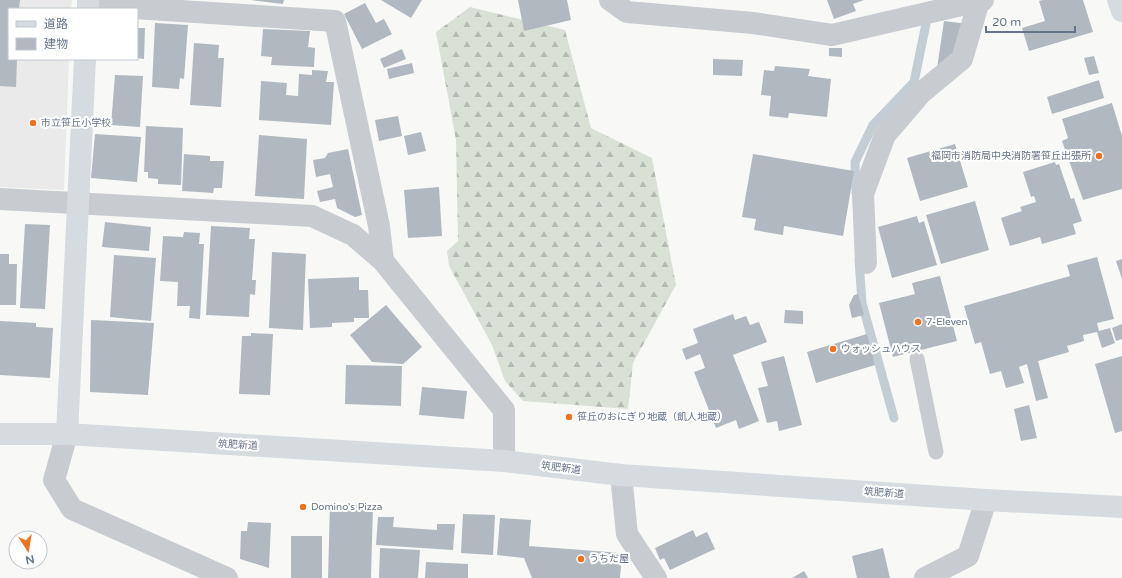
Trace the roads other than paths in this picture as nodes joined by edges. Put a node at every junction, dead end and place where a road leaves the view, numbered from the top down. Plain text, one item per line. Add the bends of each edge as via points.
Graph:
1 (610, 0) edge
2 (981, 0) edge
3 (1118, 0) edge
4 (88, 5) edge
5 (134, 8) edge
6 (138, 8) edge
7 (1122, 11) edge
8 (85, 60) edge
9 (0, 199) edge
10 (78, 203) junction
11 (383, 261) junction
12 (866, 263) dead end
13 (917, 360) dead end
14 (0, 434) edge
15 (67, 434) junction
16 (936, 452) dead end
17 (504, 461) junction
18 (621, 474) junction
19 (986, 500) junction
20 (1122, 507) edge
21 (227, 578) edge
22 (656, 578) edge
23 (925, 578) edge

1 - 2 street via 627,12 753,23 832,35
2 - 12 street via 962,59 922,93 885,135 863,194
3 - 7 street
4 - 5 street
6 - 11 street via 335,21 379,226
8 - 10 street
9 - 10 street
10 - 11 street via 312,216 353,235
10 - 15 street
11 - 17 street via 504,410
13 - 16 lane
14 - 15 street, 筑肥新道
15 - 17 street, 筑肥新道
15 - 21 street via 54,480 72,509
17 - 18 street, 筑肥新道
18 - 19 street, 筑肥新道
18 - 22 street via 627,534
19 - 20 street, 筑肥新道
19 - 23 street via 968,556

